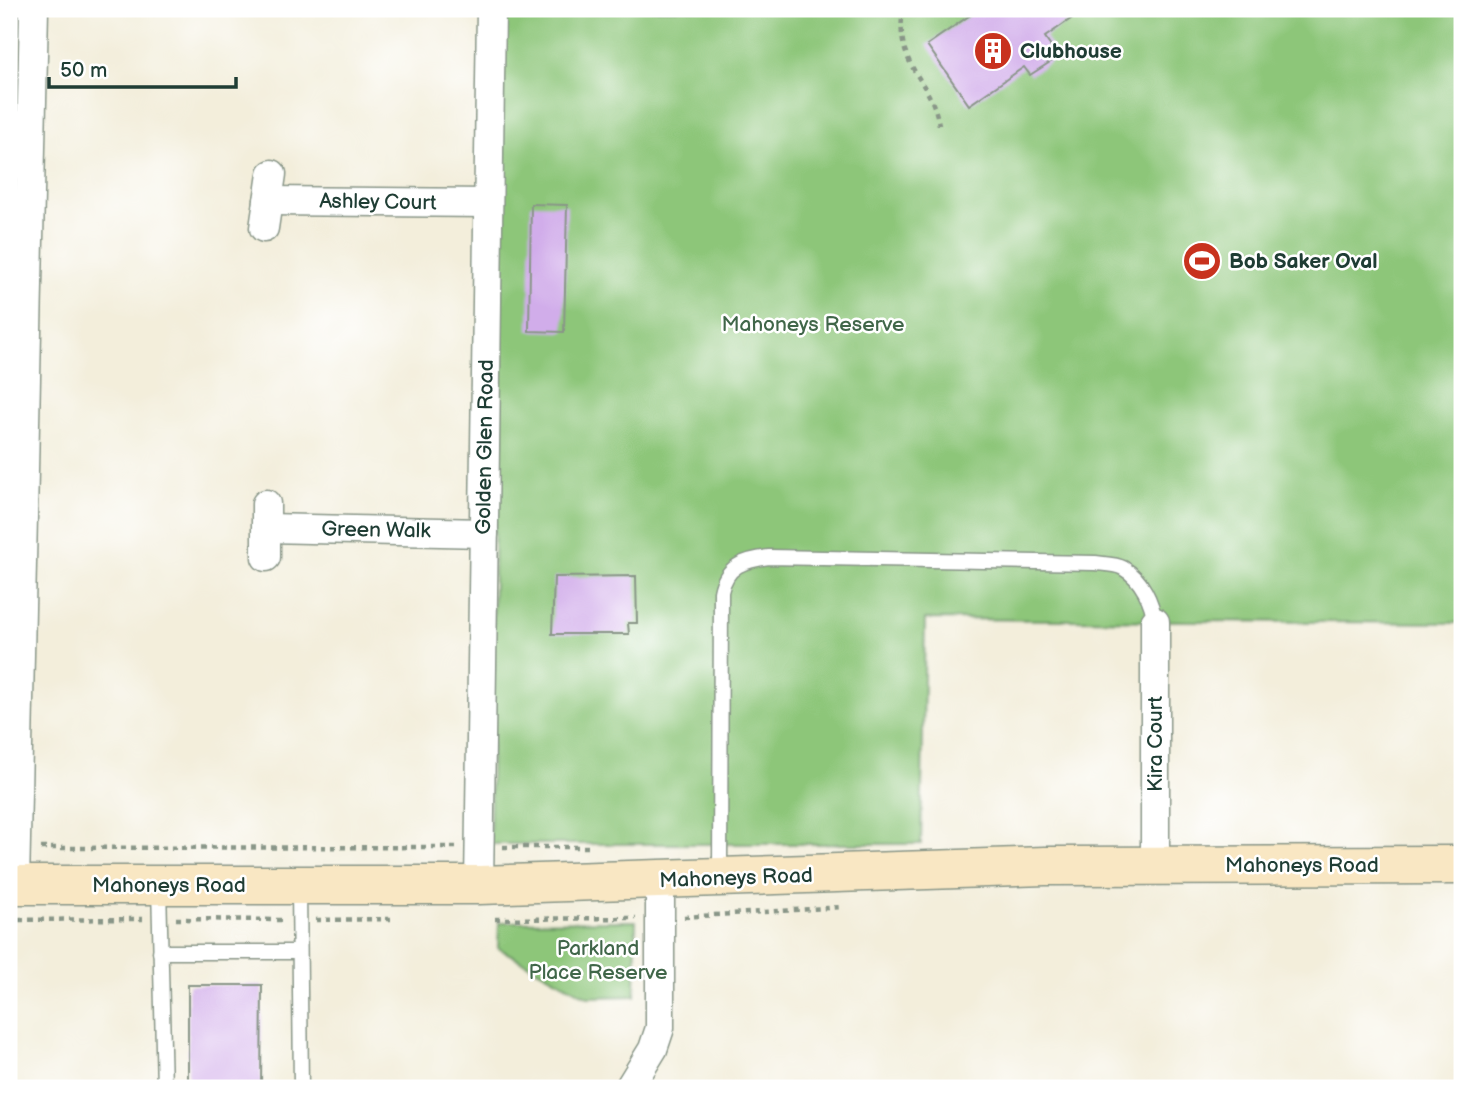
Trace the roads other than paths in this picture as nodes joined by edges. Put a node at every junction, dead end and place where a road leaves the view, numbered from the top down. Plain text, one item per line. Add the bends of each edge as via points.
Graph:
1 (34, 9) edge
2 (491, 9) edge
3 (488, 203) junction
4 (264, 228) dead end
5 (484, 533) junction
6 (266, 556) dead end
7 (1156, 622) joint
8 (1462, 865) edge
9 (1155, 866) junction
10 (13, 872) edge
11 (720, 879) junction
12 (660, 880) junction
13 (159, 885) junction
14 (299, 885) junction
15 (479, 886) junction
16 (160, 952) junction
17 (299, 952) junction
18 (164, 1088) edge
19 (301, 1088) edge
20 (629, 1088) edge

1 - 10 street
2 - 3 street, Golden Glen Road
3 - 4 street, Ashley Court via 270,187
3 - 5 street, Golden Glen Road
5 - 6 street, Green Walk via 267,516
5 - 15 street, Golden Glen Road
7 - 9 street, Kira Court
7 - 11 lane via 1152,603 1140,583 1123,567 1095,563 769,556 733,568 721,593
8 - 9 main road, Mahoneys Road
9 - 11 main road, Mahoneys Road
10 - 13 main road, Mahoneys Road
11 - 12 main road, Mahoneys Road
12 - 15 main road, Mahoneys Road
12 - 20 street via 660,1028
13 - 14 main road, Mahoneys Road
13 - 16 lane
14 - 15 main road, Mahoneys Road
14 - 17 lane
16 - 17 lane
16 - 18 lane
17 - 19 lane

